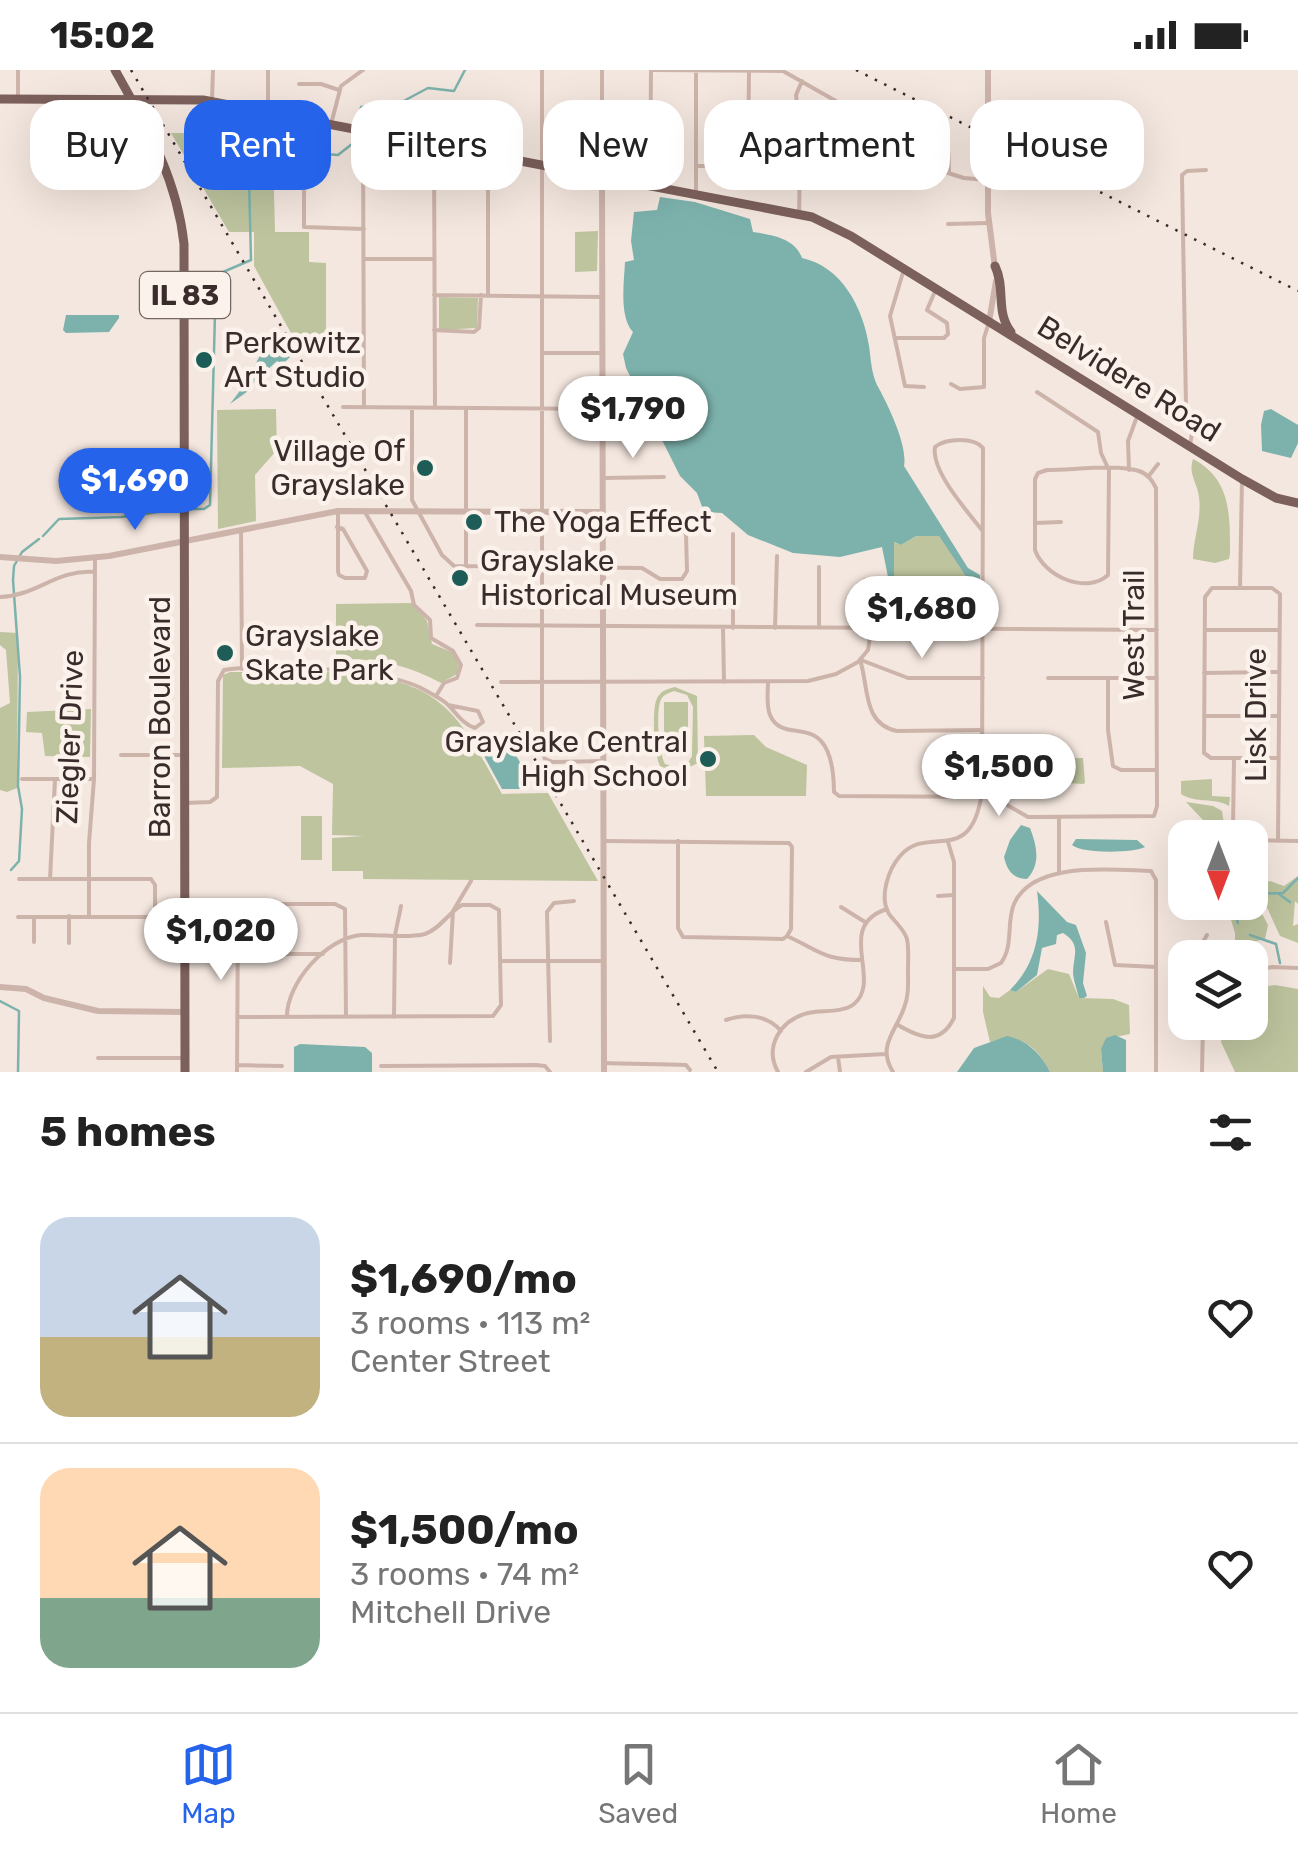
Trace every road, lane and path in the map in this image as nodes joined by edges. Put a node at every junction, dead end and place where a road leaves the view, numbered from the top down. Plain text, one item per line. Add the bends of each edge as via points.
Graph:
1 (18, 70) edge
2 (115, 70) edge
3 (212, 70) edge
4 (268, 70) edge
5 (364, 70) edge
6 (542, 70) edge
7 (602, 70) edge
8 (653, 70) edge
9 (680, 70) edge
10 (714, 70) edge
11 (988, 70) edge
12 (696, 71) edge
13 (749, 71) edge
14 (802, 80) junction
15 (121, 82) junction
16 (299, 84) dead end
17 (339, 90) junction
18 (18, 98) junction
19 (115, 98) junction
20 (131, 98) junction
21 (144, 98) joint
22 (0, 99) edge
23 (189, 100) edge
24 (212, 100) edge
25 (268, 100) edge
26 (602, 100) edge
27 (652, 100) edge
28 (797, 100) edge
29 (836, 100) edge
30 (988, 100) edge
31 (331, 120) edge
32 (164, 159) edge
33 (523, 161) edge
34 (542, 165) junction
35 (697, 166) junction
36 (1206, 170) dead end
37 (304, 190) edge
38 (364, 190) edge
39 (434, 190) edge
40 (488, 190) edge
41 (602, 190) edge
42 (670, 190) edge
43 (800, 190) edge
44 (987, 190) edge
45 (696, 195) junction
46 (799, 215) junction
47 (948, 224) dead end
48 (988, 224) junction
49 (364, 229) junction
50 (364, 258) junction
51 (434, 259) junction
52 (995, 266) junction
53 (904, 269) junction
54 (936, 289) junction
55 (434, 295) junction
56 (481, 296) junction
57 (488, 296) junction
58 (542, 296) junction
59 (602, 297) junction
60 (989, 322) junction
61 (434, 330) junction
62 (895, 338) junction
63 (1016, 338) junction
64 (542, 353) junction
65 (602, 353) junction
66 (951, 384) dead end
67 (924, 387) dead end
68 (1037, 392) dead end
69 (343, 407) dead end
70 (364, 408) junction
71 (412, 408) junction
72 (435, 408) junction
73 (466, 408) junction
74 (543, 409) junction
75 (602, 409) junction
76 (1138, 414) junction
77 (1190, 446) junction
78 (1158, 464) dead end
79 (1109, 470) junction
80 (1129, 470) junction
81 (1148, 476) junction
82 (664, 477) dead end
83 (602, 478) junction
84 (1242, 479) junction
85 (1298, 503) edge
86 (417, 510) junction
87 (338, 511) junction
88 (466, 511) junction
89 (543, 511) junction
90 (364, 512) junction
91 (602, 512) junction
92 (1061, 522) dead end
93 (1035, 523) junction
94 (338, 527) junction
95 (665, 529) dead end
96 (241, 530) junction
97 (982, 530) junction
98 (733, 534) dead end
99 (185, 541) junction
100 (776, 556) dead end
101 (4, 558) edge
102 (95, 558) junction
103 (819, 567) dead end
104 (466, 568) junction
105 (542, 568) junction
106 (602, 568) junction
107 (95, 572) junction
108 (865, 580) dead end
109 (1240, 588) junction
110 (3, 597) edge
111 (477, 625) dead end
112 (542, 625) junction
113 (602, 627) junction
114 (868, 627) junction
115 (723, 628) junction
116 (733, 628) junction
117 (775, 628) junction
118 (819, 628) junction
119 (984, 628) junction
120 (1157, 630) junction
121 (1204, 630) junction
122 (1279, 630) junction
123 (860, 660) junction
124 (242, 669) junction
125 (1279, 672) junction
126 (1204, 673) junction
127 (983, 678) junction
128 (1048, 678) dead end
129 (1108, 678) junction
130 (1156, 678) junction
131 (542, 681) junction
132 (602, 681) junction
133 (500, 682) dead end
134 (724, 682) junction
135 (768, 682) junction
136 (436, 696) junction
137 (448, 705) junction
138 (1204, 716) junction
139 (1279, 716) junction
140 (982, 730) junction
141 (121, 755) dead end
142 (185, 756) junction
143 (1234, 758) junction
144 (1278, 758) junction
145 (602, 762) junction
146 (1157, 770) junction
147 (55, 778) junction
148 (22, 779) dead end
149 (94, 779) junction
150 (982, 798) junction
151 (185, 803) junction
152 (1060, 818) junction
153 (1233, 820) edge
154 (603, 840) junction
155 (1268, 840) edge
156 (1278, 840) junction
157 (1298, 841) edge
158 (678, 842) junction
159 (948, 842) junction
160 (1059, 872) junction
161 (20, 879) dead end
162 (50, 879) junction
163 (89, 879) junction
164 (472, 881) dead end
165 (954, 895) junction
166 (938, 896) dead end
167 (574, 901) dead end
168 (401, 906) dead end
169 (842, 907) dead end
170 (887, 910) junction
171 (453, 911) junction
172 (70, 916) junction
173 (89, 916) junction
174 (155, 916) junction
175 (18, 917) dead end
176 (34, 917) junction
177 (185, 917) junction
178 (865, 922) junction
179 (1106, 922) dead end
180 (1208, 935) dead end
181 (395, 936) junction
182 (787, 936) junction
183 (346, 940) junction
184 (1204, 940) edge
185 (34, 942) dead end
186 (69, 943) dead end
187 (238, 954) junction
188 (323, 954) junction
189 (862, 960) junction
190 (501, 961) junction
191 (604, 961) junction
192 (550, 962) junction
193 (450, 963) dead end
194 (1156, 967) junction
195 (1268, 968) edge
196 (1298, 968) edge
197 (954, 969) junction
198 (0, 987) edge
199 (185, 1012) junction
200 (287, 1016) junction
201 (238, 1017) junction
202 (346, 1017) junction
203 (394, 1017) junction
204 (726, 1020) dead end
205 (896, 1024) junction
206 (781, 1032) junction
207 (1203, 1040) edge
208 (550, 1041) dead end
209 (885, 1054) junction
210 (838, 1056) junction
211 (98, 1058) dead end
212 (185, 1058) junction
213 (282, 1066) dead end
214 (380, 1066) dead end
215 (604, 1068) edge
216 (237, 1069) edge
217 (419, 1069) edge
218 (549, 1070) edge
219 (690, 1070) edge
220 (185, 1072) edge
221 (778, 1072) edge
222 (806, 1072) edge
223 (840, 1072) edge
224 (892, 1072) edge
225 (1156, 1072) edge
226 (1202, 1072) edge

1 - 18 street
2 - 15 main road, IL 83
3 - 24 street
4 - 25 street
5 - 17 street
6 - 34 street
7 - 26 street
8 - 9 street
8 - 27 street
9 - 12 street
10 - 12 street
10 - 13 street
11 - 30 street
12 - 35 street
13 - 14 street
13 - 35 street via 748,160 744,166
14 - 28 street
14 - 29 street
15 - 19 main road
15 - 20 main road, IL 83
16 - 17 street
17 - 31 street
18 - 19 main road, Belvidere Road
18 - 22 main road, Belvidere Road
19 - 20 main road, Belvidere Road
20 - 21 main road, Belvidere Road
21 - 23 main road, Belvidere Road
32 - 99 main road, IL 83 via 185,263
33 - 34 main road, Belvidere Road
34 - 58 street
35 - 45 street
36 - 77 street via 1182,175
37 - 49 street via 304,226
38 - 49 street
39 - 51 street
40 - 57 street
41 - 59 street
42 - 45 main road, Belvidere Road
43 - 46 street
44 - 48 street
45 - 46 main road, Belvidere Road
46 - 53 main road, Belvidere Road via 836,227
47 - 48 street
48 - 52 street
49 - 50 street
50 - 51 street
50 - 70 street
51 - 55 street
52 - 60 street
52 - 63 main road via 1001,315
53 - 54 main road, Belvidere Road
53 - 62 street via 890,310
54 - 60 main road, Belvidere Road
54 - 62 street via 926,310 948,325 948,334
55 - 56 street
55 - 61 street
56 - 57 street
56 - 61 street via 474,332
57 - 58 street
58 - 59 street
58 - 64 street
59 - 65 street
60 - 63 main road, Belvidere Road
60 - 66 street via 983,388
61 - 72 street
62 - 67 street via 905,386
63 - 76 main road, Belvidere Road
64 - 65 street
64 - 74 street
65 - 75 street
68 - 79 street via 1095,428
69 - 70 street
70 - 71 street
71 - 72 street
71 - 86 street
72 - 73 street
73 - 74 street
73 - 88 street
74 - 75 street
74 - 89 street
75 - 83 street
76 - 77 main road, Belvidere Road
76 - 80 street via 1128,441
77 - 84 main road, Belvidere Road
78 - 81 street
79 - 80 street
79 - 93 street via 1042,471 1035,479
79 - 93 street via 1108,576 1064,580 1039,560
80 - 81 street
81 - 120 street, West Trail via 1157,493
82 - 83 street
83 - 91 street
84 - 85 main road, Belvidere Road
84 - 109 street
86 - 88 street
86 - 90 street
86 - 104 street via 444,558
87 - 90 street
87 - 94 street
87 - 96 street
88 - 89 street
88 - 104 street
89 - 91 street
89 - 105 street
90 - 136 street via 414,605 430,620 431,638 461,664
91 - 106 street
92 - 93 street
94 - 94 street via 338,571 363,578 368,573
95 - 106 street via 686,534 682,579 660,579 642,568
96 - 99 street
96 - 124 street
97 - 97 street via 983,448 979,442 941,442 933,455
97 - 119 street
98 - 116 street
99 - 102 street
99 - 142 main road, Barron Boulevard / IL 83
100 - 117 street
101 - 102 street
102 - 107 street, Ziegler Drive
103 - 118 street
104 - 105 street
105 - 106 street
105 - 112 street
106 - 113 street
107 - 110 street via 66,573
107 - 149 street, Ziegler Drive
108 - 114 street
109 - 121 street via 1206,592
109 - 122 street, Lisk Drive via 1277,591
111 - 112 street
112 - 113 street
112 - 131 street
113 - 115 street
113 - 132 street
114 - 118 street
114 - 119 street
114 - 123 street via 870,644
115 - 116 street
115 - 134 street
116 - 117 street
117 - 118 street
119 - 120 street
119 - 127 street
120 - 130 street, West Trail
121 - 122 street
121 - 126 street
122 - 125 street, Lisk Drive
123 - 127 street via 908,678
123 - 135 street via 825,678
123 - 140 street via 868,702 884,728
124 - 136 street via 375,674
124 - 151 street via 219,676 217,797
125 - 126 street
125 - 139 street, Lisk Drive
126 - 138 street
127 - 140 street
128 - 129 street
129 - 130 street
129 - 146 street via 1112,764 1118,770
130 - 146 street, West Trail
131 - 132 street
131 - 133 street
131 - 145 street via 545,759
132 - 134 street
132 - 145 street
134 - 135 street
135 - 150 street via 774,721 812,734 828,748 836,796
136 - 137 street
137 - 137 street via 478,710 482,722 467,726
138 - 139 street
138 - 143 street via 1206,755
139 - 144 street, Lisk Drive
140 - 150 street
141 - 142 street
142 - 151 main road, Barron Boulevard / IL 83
143 - 144 street
143 - 153 street
144 - 156 street, Lisk Drive
145 - 154 street
146 - 152 street, West Trail via 1154,816
147 - 148 street
147 - 149 street
147 - 162 street
149 - 163 street, Ziegler Drive
150 - 152 street via 998,798 1024,816
150 - 159 street via 972,826
151 - 177 main road, Barron Boulevard / IL 83
152 - 160 street
154 - 158 street
154 - 191 street
155 - 156 street
156 - 157 street
158 - 182 street via 681,935
158 - 182 street via 791,844
159 - 165 street
159 - 170 street via 918,845 900,856 886,885
160 - 194 street via 1151,872
160 - 197 street via 1017,899 1001,964
161 - 162 street
162 - 163 street
163 - 173 street, Ziegler Drive
163 - 174 street via 153,880
164 - 171 street
165 - 166 street
165 - 197 street
167 - 192 street via 548,907
168 - 181 street
169 - 178 street
170 - 178 street
170 - 205 street via 908,947 907,999
171 - 181 street via 432,931
171 - 190 street via 468,904 496,908
171 - 193 street
172 - 173 street
172 - 176 street
172 - 186 street
173 - 174 street
174 - 177 street
175 - 176 street
176 - 185 street
177 - 199 main road, Barron Boulevard / IL 83
178 - 189 street
179 - 194 street via 1115,965
180 - 184 street
181 - 183 street
181 - 203 street
182 - 189 street via 831,959
183 - 187 street via 347,915 340,905 249,904 238,914
183 - 188 street
183 - 202 street
187 - 188 street
187 - 201 street
188 - 200 street via 292,988
189 - 206 street via 862,989 854,1004 805,1014
190 - 192 street
190 - 203 street via 498,1013
191 - 192 street
191 - 215 street
192 - 208 street
194 - 225 street
195 - 196 street
197 - 205 street via 954,1012 944,1033 920,1038
198 - 199 street via 26,988 96,1010
199 - 212 main road, Barron Boulevard / IL 83
200 - 201 street
200 - 202 street
201 - 216 street
202 - 203 street
204 - 206 street via 760,1017
205 - 209 street
206 - 221 street via 771,1047
207 - 226 street
209 - 210 street
209 - 224 street
210 - 222 street
210 - 223 street
211 - 212 street
212 - 220 main road, Barron Boulevard / IL 83
213 - 216 street
214 - 217 street
215 - 219 street via 628,1061
217 - 218 street

